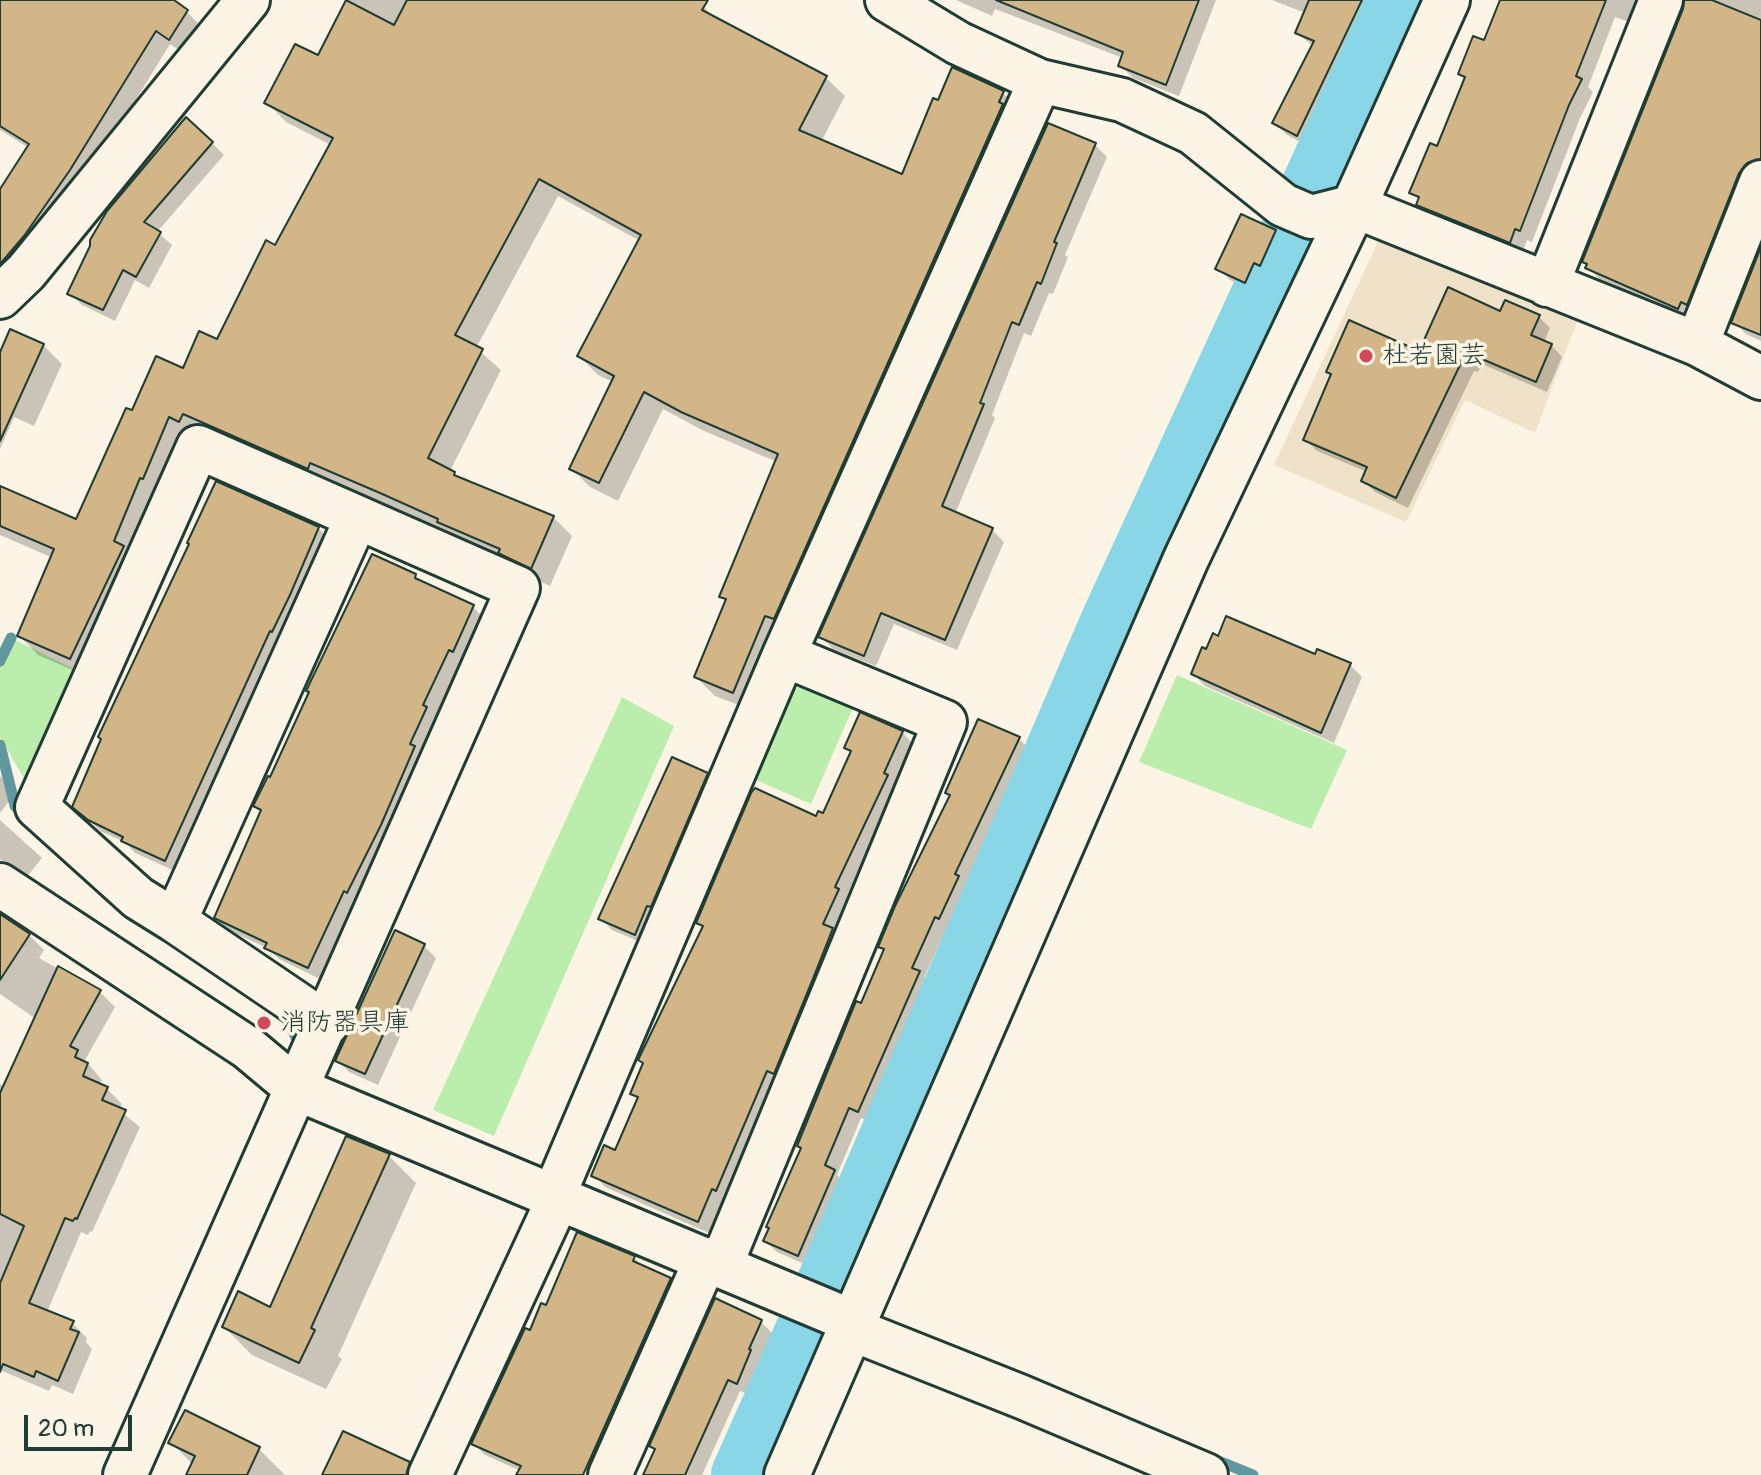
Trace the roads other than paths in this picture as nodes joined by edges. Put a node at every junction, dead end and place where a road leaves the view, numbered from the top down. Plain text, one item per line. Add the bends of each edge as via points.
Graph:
1 (248, 0) edge
2 (887, 0) edge
3 (1447, 0) edge
4 (1661, 0) edge
5 (1040, 81) junction
6 (1761, 182) edge
7 (1354, 206) junction
8 (1547, 285) junction
9 (0, 297) edge
10 (1697, 344) junction
11 (1761, 378) edge
12 (357, 517) junction
13 (784, 655) junction
14 (0, 885) edge
15 (175, 921) junction
16 (327, 1024) junction
17 (297, 1089) junction
18 (556, 1196) junction
19 (714, 1262) junction
20 (847, 1321) junction
21 (125, 1475) edge
22 (430, 1475) edge
23 (610, 1475) edge
24 (787, 1475) edge
25 (1206, 1475) edge

1 - 9 street
2 - 5 street via 958,43
3 - 7 street
4 - 8 street
5 - 7 street via 1122,100 1193,133 1297,211
5 - 13 street
6 - 10 street
7 - 8 street
7 - 20 street via 1186,559
8 - 10 street
10 - 11 street
12 - 15 street
12 - 15 street via 198,447 37,807 138,898
12 - 16 street via 518,588
13 - 18 street
13 - 19 street via 945,722
14 - 17 street via 248,1048
15 - 16 street
16 - 17 street
17 - 18 street
17 - 21 street
18 - 19 street
18 - 22 street
19 - 20 street
19 - 23 street
20 - 24 street
20 - 25 street

